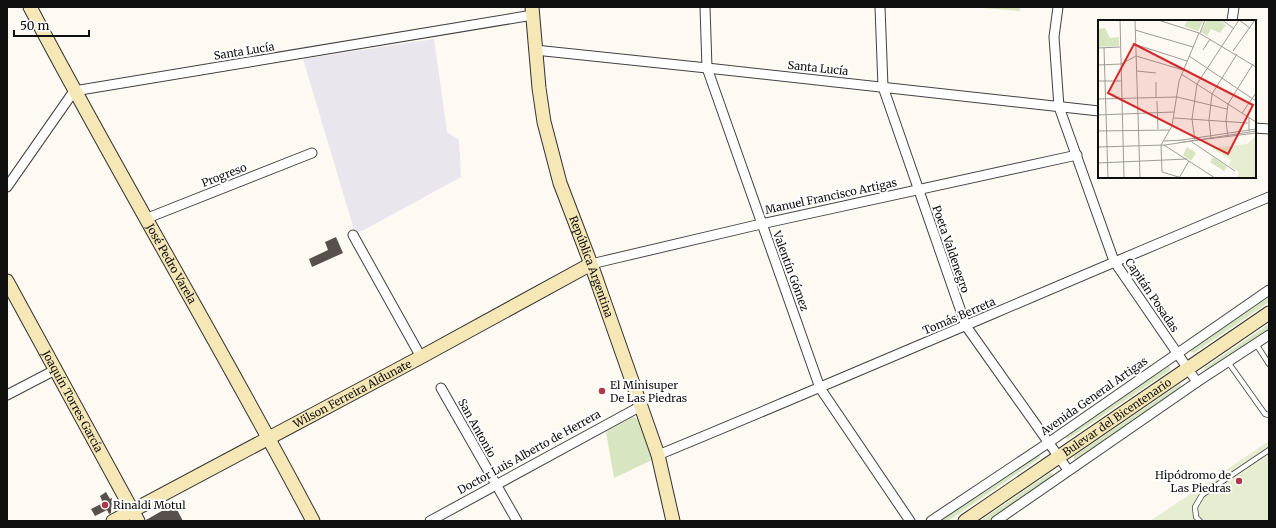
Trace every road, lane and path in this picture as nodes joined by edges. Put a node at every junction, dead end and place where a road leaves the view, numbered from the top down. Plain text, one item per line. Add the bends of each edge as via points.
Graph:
1 (30, 7) edge
2 (705, 7) edge
3 (880, 7) edge
4 (1058, 7) edge
5 (1234, 7) edge
6 (532, 11) edge
7 (1232, 20) edge
8 (535, 50) junction
9 (707, 68) junction
10 (883, 87) junction
11 (74, 91) junction
12 (1059, 107) junction
13 (1098, 111) edge
14 (1256, 128) edge
15 (1269, 129) edge
16 (312, 154) dead end
17 (1076, 155) junction
18 (7, 187) edge
19 (918, 190) junction
20 (1269, 197) edge
21 (145, 219) junction
22 (761, 224) junction
23 (353, 235) dead end
24 (1114, 262) junction
25 (591, 264) junction
26 (7, 281) edge
27 (1269, 290) edge
28 (1269, 313) edge
29 (966, 326) junction
30 (1269, 335) edge
31 (1256, 343) junction
32 (1177, 353) junction
33 (421, 357) junction
34 (1228, 362) junction
35 (1269, 364) edge
36 (1187, 368) junction
37 (55, 370) junction
38 (1197, 382) junction
39 (441, 388) dead end
40 (820, 388) junction
41 (7, 395) edge
42 (641, 406) junction
43 (1269, 415) edge
44 (269, 438) junction
45 (1048, 442) junction
46 (1269, 450) edge
47 (658, 455) junction
48 (1058, 456) junction
49 (1068, 470) junction
50 (495, 484) junction
51 (135, 516) edge
52 (113, 521) edge
53 (313, 521) edge
54 (430, 521) edge
55 (516, 521) edge
56 (673, 521) edge
57 (910, 521) edge
58 (931, 521) edge
59 (965, 521) edge
60 (996, 521) edge
61 (1200, 521) edge

1 - 11 street, José Pedro Varela
2 - 9 street, Valentín Gómez
3 - 10 street, Poeta Valdenegro
4 - 12 street, Capitán Posadas via 1054,37
5 - 7 street
6 - 8 street, República Argentina
6 - 11 street, Santa Lucía
8 - 9 street, Santa Lucía
8 - 25 street, República Argentina via 544,122 560,183
9 - 10 street, Santa Lucía
9 - 22 street, Valentín Gómez
10 - 12 street, Santa Lucía
10 - 19 street, Poeta Valdenegro
11 - 18 street
11 - 21 street, José Pedro Varela
12 - 13 street, Santa Lucía
12 - 17 street, Capitán Posadas
14 - 15 street
16 - 21 street, Progreso
17 - 19 street, Manuel Francisco Artigas
17 - 24 street, Capitán Posadas
19 - 22 street, Manuel Francisco Artigas
19 - 29 street, Poeta Valdenegro
20 - 24 street, Tomás Berreta
21 - 44 street, José Pedro Varela
22 - 25 street, Manuel Francisco Artigas
22 - 40 street, Valentín Gómez
23 - 33 street
24 - 29 street, Tomás Berreta
24 - 32 street, Capitán Posadas
25 - 33 street, Wilson Ferreira Aldunate
25 - 42 street, República Argentina
26 - 37 street, Joaquín Torres García
27 - 32 street, Avenida General Artigas
28 - 36 street, Bulevar del Bicentenario
29 - 40 street, Tomás Berreta
29 - 45 street, Poeta Valdenegro
30 - 31 street
31 - 34 street
31 - 35 lane
32 - 36 street, Capitán Posadas
32 - 45 street, Avenida General Artigas
33 - 44 street, Wilson Ferreira Aldunate
34 - 38 street
34 - 43 lane via 1265,414
36 - 38 street, Capitán Posadas
36 - 48 street, Bulevar del Bicentenario
37 - 41 street
37 - 51 street, Joaquín Torres García
38 - 49 street
39 - 50 street, San Antonio
40 - 47 street, Tomás Berreta
40 - 57 street, Valentín Gómez
42 - 47 street, República Argentina
42 - 50 street, Doctor Luis Alberto de Herrera
44 - 51 street, Wilson Ferreira Aldunate
44 - 53 street, José Pedro Varela
45 - 48 street, Poeta Valdenegro
45 - 58 street, Avenida General Artigas
46 - 61 lane via 1202,495 1195,507 1196,517
47 - 56 street, República Argentina
48 - 49 street, Poeta Valdenegro
48 - 59 street, Bulevar del Bicentenario
49 - 60 street
50 - 54 street, Doctor Luis Alberto de Herrera
50 - 55 street, San Antonio
51 - 52 street, Wilson Ferreira Aldunate

